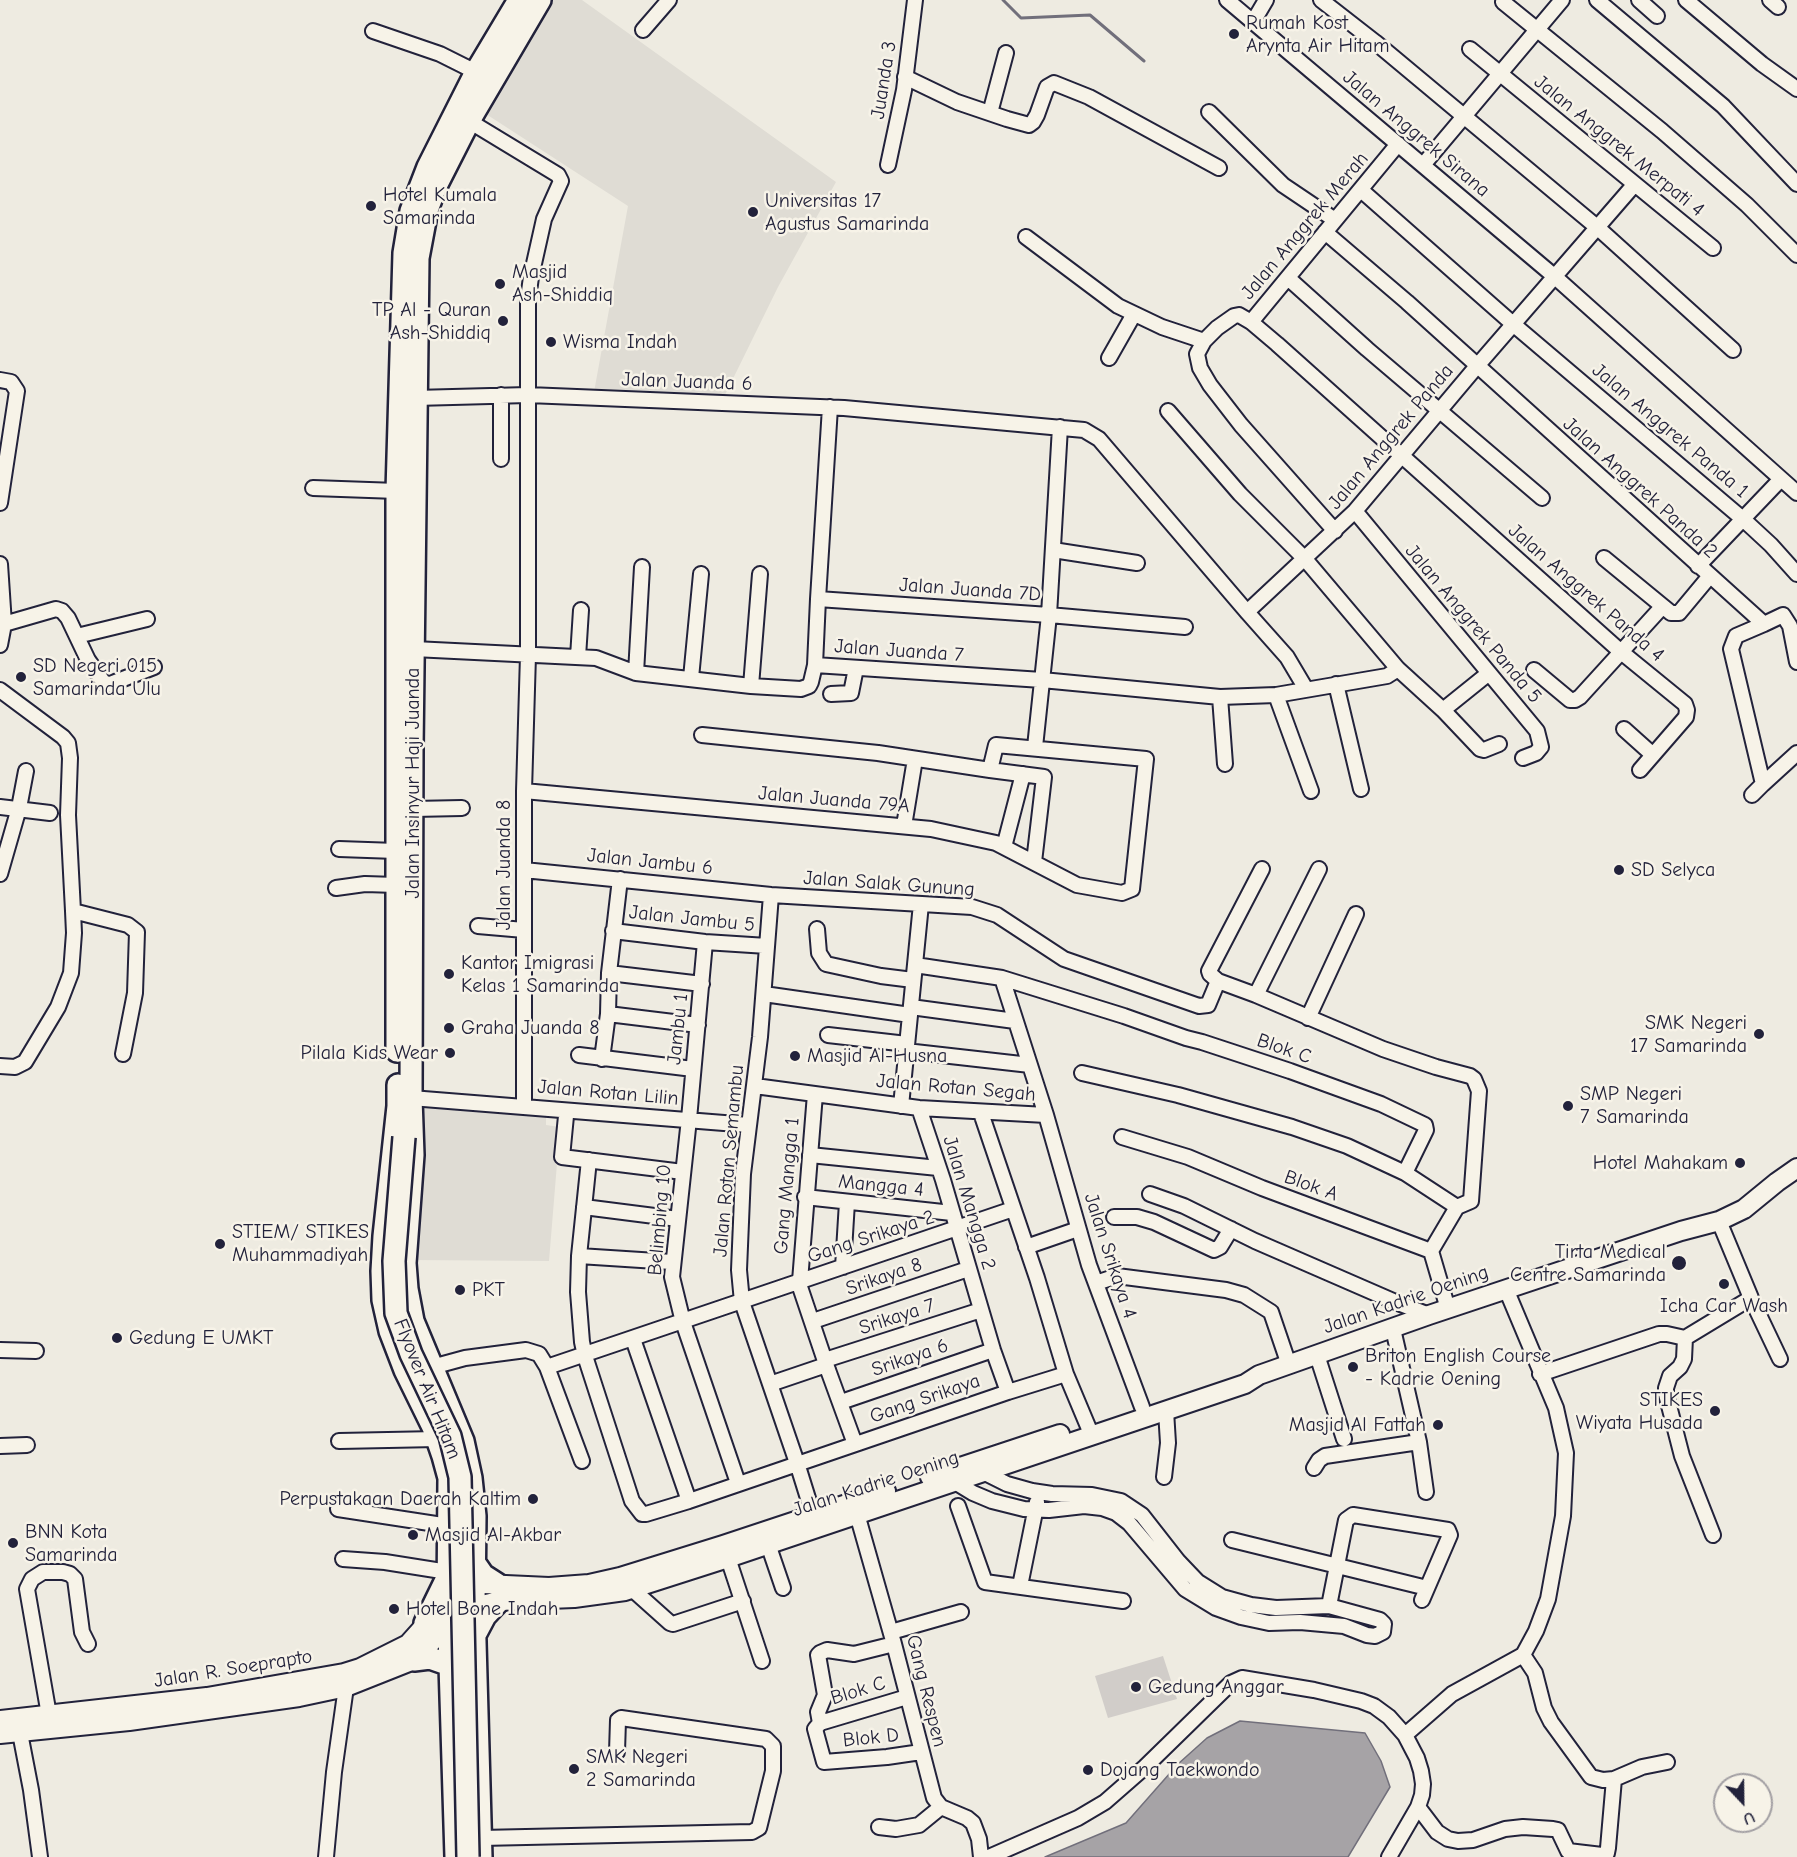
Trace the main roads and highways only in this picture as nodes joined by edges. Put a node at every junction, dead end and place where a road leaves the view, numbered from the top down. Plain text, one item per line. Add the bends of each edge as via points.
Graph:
1 (519, 0) edge
2 (540, 0) edge
3 (510, 30) junction
4 (402, 856) junction
5 (407, 1103) junction
6 (1796, 1170) edge
7 (1259, 1375) junction
8 (1089, 1430) junction
9 (975, 1468) junction
10 (815, 1521) junction
11 (474, 1562) junction
12 (448, 1574) junction
13 (474, 1584) junction
14 (498, 1592) junction
15 (448, 1601) junction
16 (474, 1606) junction
17 (425, 1623) junction
18 (449, 1624) junction
19 (476, 1633) junction
20 (414, 1660) junction
21 (450, 1665) junction
22 (0, 1720) edge
23 (0, 1734) edge
24 (479, 1770) junction
25 (453, 1772) junction
26 (481, 1848) edge
27 (456, 1857) edge
28 (468, 1857) edge

1 - 3 highway, Jalan Insinyur Haji Juanda
2 - 3 highway, Jalan Insinyur Haji Juanda
3 - 4 highway, Jalan Insinyur Haji Juanda via 436,186 418,258 413,809
3 - 4 highway, Jalan Insinyur Haji Juanda via 476,72 428,167 406,231 397,492
4 - 5 highway, Jalan Insinyur Haji Juanda
4 - 5 highway, Jalan Insinyur Haji Juanda via 396,885
5 - 11 highway, Jalan Insinyur Haji Juanda via 413,1155 406,1289 413,1321 463,1441 473,1497
5 - 12 highway, Jalan Insinyur Haji Juanda via 384,1236 383,1300 390,1331 437,1440 448,1478
5 - 28 highway, Flyover Air Hitam, bridge via 394,1296 411,1353 450,1436 460,1477
6 - 7 main road, Jalan Kadrie Oening via 1744,1209 1719,1221 1506,1289
7 - 8 main road, Jalan Kadrie Oening via 1245,1384 1166,1411
7 - 8 main road, Jalan Kadrie Oening via 1243,1376 1142,1407
8 - 9 main road, Jalan Kadrie Oening
9 - 10 main road, Jalan Kadrie Oening
9 - 10 main road, Jalan Kadrie Oening via 955,1482 858,1514
10 - 14 main road, Jalan Kadrie Oening via 589,1584
10 - 14 main road, Jalan Kadrie Oening via 768,1544 632,1589 574,1598
11 - 13 highway, Jalan Insinyur Haji Juanda
11 - 14 highway
12 - 15 highway, Jalan Insinyur Haji Juanda
12 - 17 highway
13 - 14 main road
13 - 15 main road, Jalan R. Soeprapto
13 - 16 highway, Jalan Insinyur Haji Juanda
14 - 16 main road
14 - 19 highway
15 - 17 main road, Jalan R. Soeprapto
15 - 18 highway, Jalan Insinyur Haji Juanda
16 - 18 main road, Jalan R. Soeprapto
16 - 19 highway, Jalan Insinyur Haji Juanda
17 - 22 main road, Jalan R. Soeprapto via 408,1644 344,1673 207,1697
18 - 20 main road, Jalan R. Soeprapto
18 - 21 highway, Jalan Insinyur Haji Juanda
19 - 24 highway, Jalan Insinyur Haji Juanda
20 - 21 highway via 430,1658
20 - 23 main road, Jalan R. Soeprapto via 346,1687 290,1698
21 - 25 highway, Jalan Insinyur Haji Juanda
24 - 25 highway
24 - 26 highway, Jalan Insinyur Haji Juanda
25 - 27 highway, Jalan Insinyur Haji Juanda

